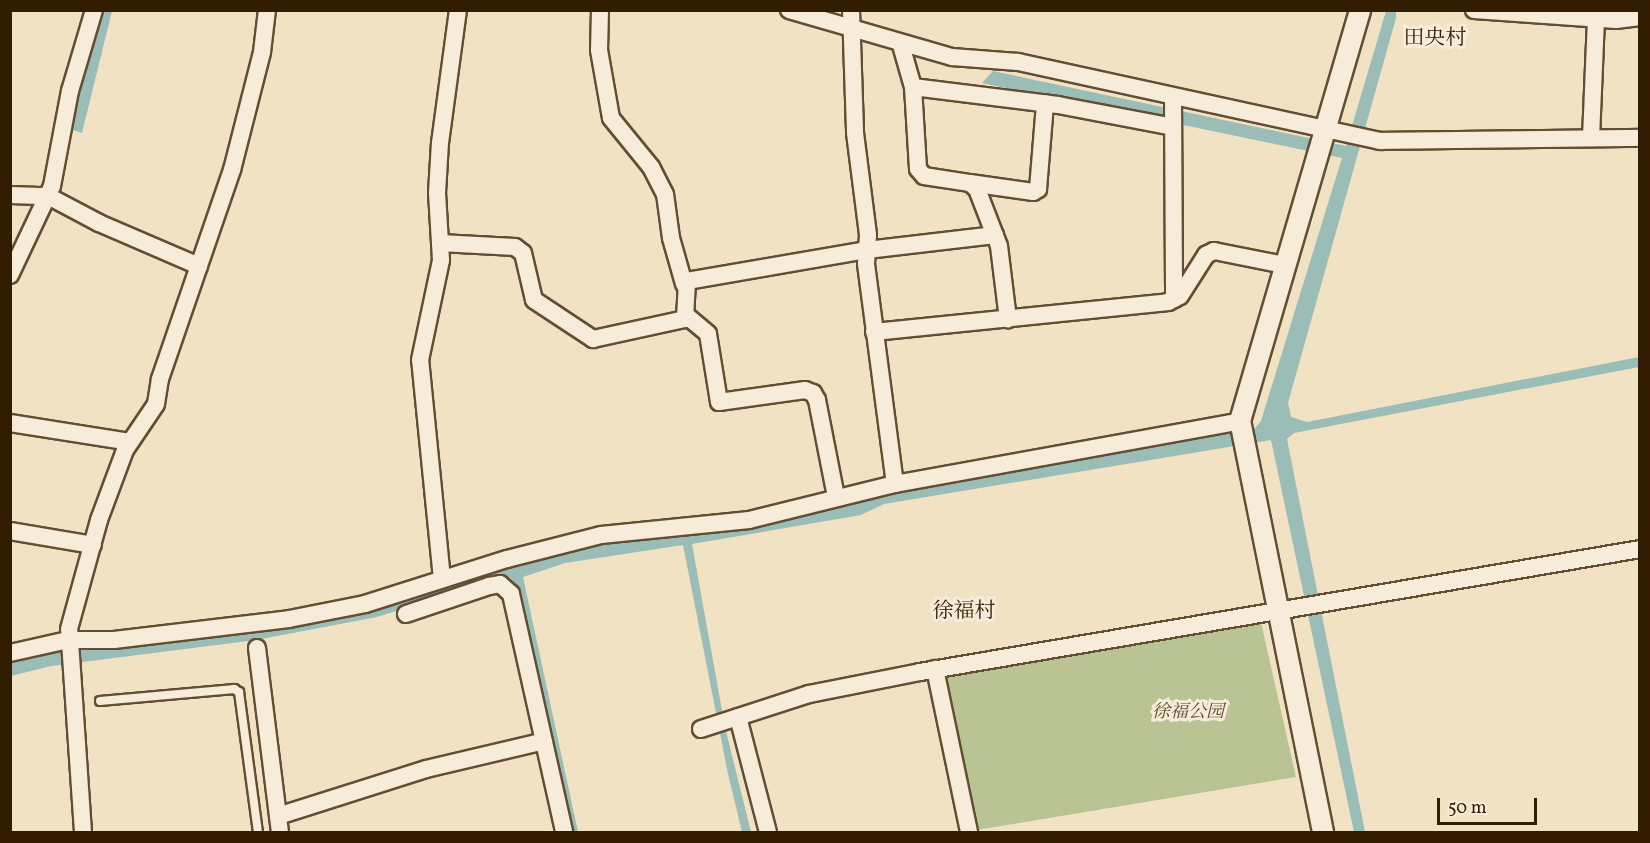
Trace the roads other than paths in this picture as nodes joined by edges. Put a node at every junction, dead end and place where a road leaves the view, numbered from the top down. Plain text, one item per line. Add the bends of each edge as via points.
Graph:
1 (94, 10) edge
2 (267, 10) edge
3 (458, 10) edge
4 (600, 10) edge
5 (789, 10) edge
6 (851, 10) edge
7 (1360, 10) edge
8 (1474, 10) edge
9 (1616, 15) edge
10 (1596, 18) junction
11 (1640, 18) edge
12 (850, 30) junction
13 (901, 45) junction
14 (914, 87) junction
15 (1173, 97) junction
16 (1045, 103) junction
17 (1173, 127) junction
18 (1324, 130) junction
19 (1591, 138) junction
20 (1640, 138) edge
21 (970, 183) junction
22 (10, 195) edge
23 (48, 196) junction
24 (995, 235) junction
25 (440, 243) junction
26 (867, 250) junction
27 (1284, 265) junction
28 (199, 266) junction
29 (10, 275) edge
30 (684, 284) junction
31 (1174, 299) junction
32 (688, 317) junction
33 (1008, 319) junction
34 (874, 332) junction
35 (1240, 421) junction
36 (10, 423) edge
37 (130, 442) junction
38 (895, 484) junction
39 (836, 497) junction
40 (10, 531) edge
41 (93, 545) junction
42 (1640, 549) edge
43 (442, 579) junction
44 (1278, 611) junction
45 (406, 614) dead end
46 (68, 640) junction
47 (257, 648) dead end
48 (10, 653) edge
49 (935, 669) junction
50 (100, 701) dead end
51 (738, 717) junction
52 (701, 729) dead end
53 (544, 741) junction
54 (279, 824) edge
55 (83, 832) edge
56 (258, 832) edge
57 (564, 832) edge
58 (768, 832) edge
59 (969, 832) edge
60 (1323, 832) edge

1 - 23 street via 70,91
2 - 28 street via 262,52 232,170
3 - 25 street via 440,143
4 - 30 street via 599,50 611,118 651,167 664,194
5 - 12 street
6 - 12 street
7 - 18 street
8 - 10 street
9 - 10 street
9 - 11 street
10 - 19 street
12 - 13 street
12 - 26 street
13 - 14 street
13 - 15 street via 952,57 1018,62
14 - 16 street
14 - 21 street via 918,169 924,176
15 - 17 street
15 - 18 street
16 - 17 street
16 - 21 street via 1038,189 1033,192
17 - 31 street
18 - 19 street via 1380,141
18 - 27 street
19 - 20 street
21 - 24 street via 987,209
22 - 23 street
23 - 28 street via 99,223
23 - 29 street
24 - 26 street
24 - 33 street
25 - 32 street via 515,246 523,253 534,300 593,339
25 - 43 street via 436,293 420,360
26 - 30 street
26 - 34 street
27 - 31 street via 1214,251 1206,255
27 - 35 street
28 - 37 street via 160,379 156,404
30 - 32 street
31 - 33 street
32 - 39 street via 708,333 719,402 805,390 813,393 818,400
33 - 34 street
34 - 38 street
35 - 38 street
35 - 44 street
36 - 37 street
37 - 41 street
38 - 39 street
39 - 43 street via 749,520 601,535
40 - 41 street
41 - 46 street
42 - 44 street
43 - 46 street via 365,604 289,619 114,640
44 - 49 street
44 - 60 street
45 - 53 street via 489,586 500,584 511,594
46 - 48 street
46 - 55 street
47 - 54 street
49 - 51 street via 809,694
49 - 59 street
50 - 56 lane via 234,689 239,692
51 - 52 street
51 - 58 street
53 - 54 street via 426,770
53 - 57 street

